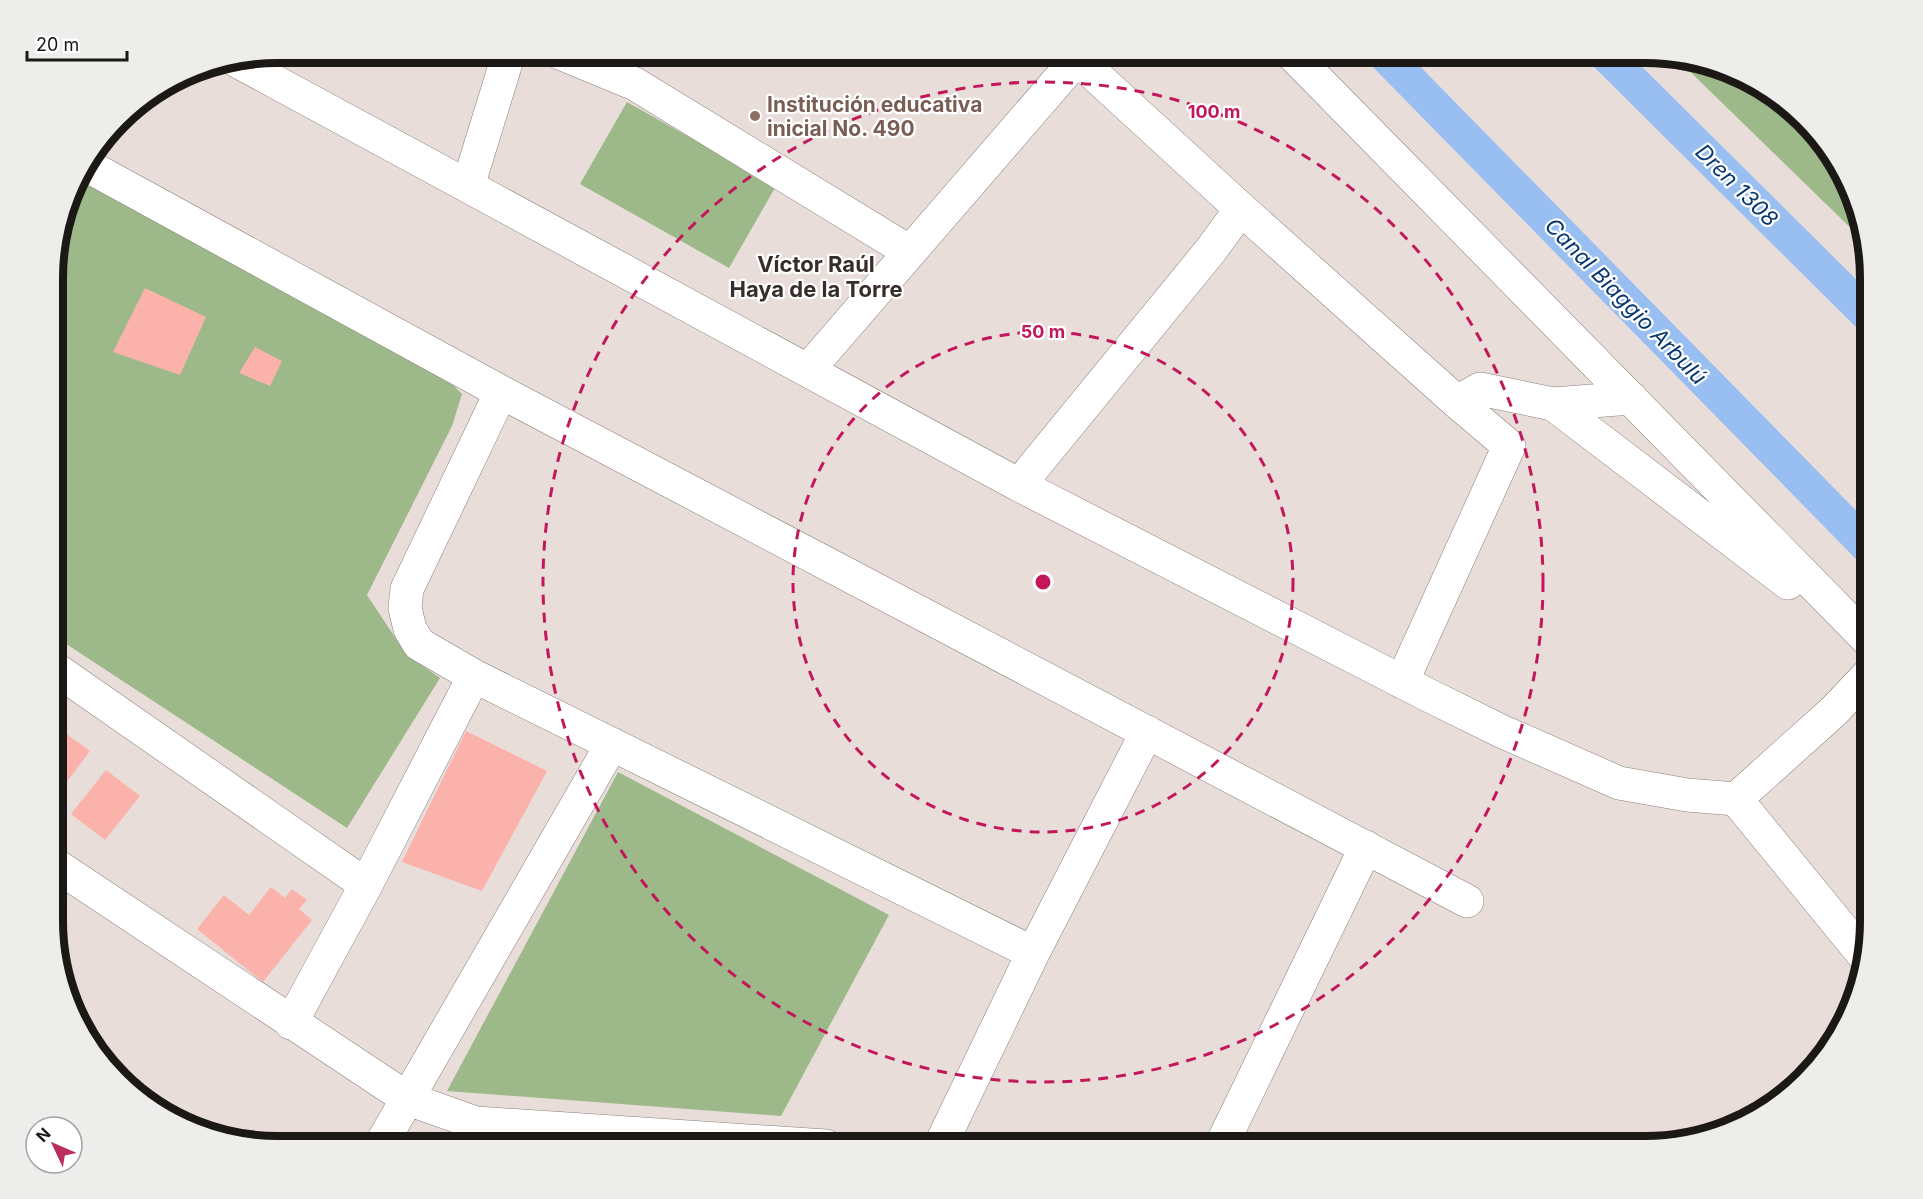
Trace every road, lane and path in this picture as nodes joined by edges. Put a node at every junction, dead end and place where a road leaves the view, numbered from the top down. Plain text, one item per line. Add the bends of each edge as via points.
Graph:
1 (506, 63) edge
2 (586, 63) edge
3 (1068, 63) edge
4 (1086, 63) edge
5 (1302, 63) edge
6 (259, 64) edge
7 (93, 169) edge
8 (468, 186) junction
9 (1241, 209) junction
10 (910, 252) junction
11 (808, 370) junction
12 (501, 392) junction
13 (1631, 398) junction
14 (1457, 402) junction
15 (1553, 404) junction
16 (1018, 485) junction
17 (1860, 632) edge
18 (1860, 632) edge
19 (63, 674) edge
20 (474, 676) junction
21 (1402, 682) junction
22 (1860, 684) edge
23 (1147, 732) junction
24 (612, 744) junction
25 (1736, 799) junction
26 (1366, 847) junction
27 (63, 870) edge
28 (366, 885) junction
29 (1467, 901) dead end
30 (1858, 948) edge
31 (1033, 954) junction
32 (291, 1023) junction
33 (408, 1099) junction
34 (386, 1136) edge
35 (673, 1136) edge
36 (945, 1136) edge
37 (1226, 1136) edge

1 - 8 street
2 - 10 street via 635,84
3 - 10 street
4 - 9 street
5 - 13 street
6 - 8 street
7 - 12 street
8 - 11 street
9 - 14 street
9 - 16 street
10 - 11 street
11 - 16 street
12 - 20 street via 407,589 405,608 419,644
12 - 23 street
13 - 15 street
13 - 17 street
14 - 15 street via 1480,389
14 - 21 street via 1509,446
15 - 18 street via 1783,579
16 - 21 street
19 - 28 street
20 - 24 street
20 - 28 street
21 - 25 street via 1619,783
22 - 25 street
23 - 26 street
23 - 31 street
24 - 31 street
24 - 33 street
25 - 30 street
26 - 29 street
26 - 37 street
27 - 32 street
28 - 32 street
31 - 36 street
32 - 33 street
33 - 34 street
33 - 35 street via 476,1123

